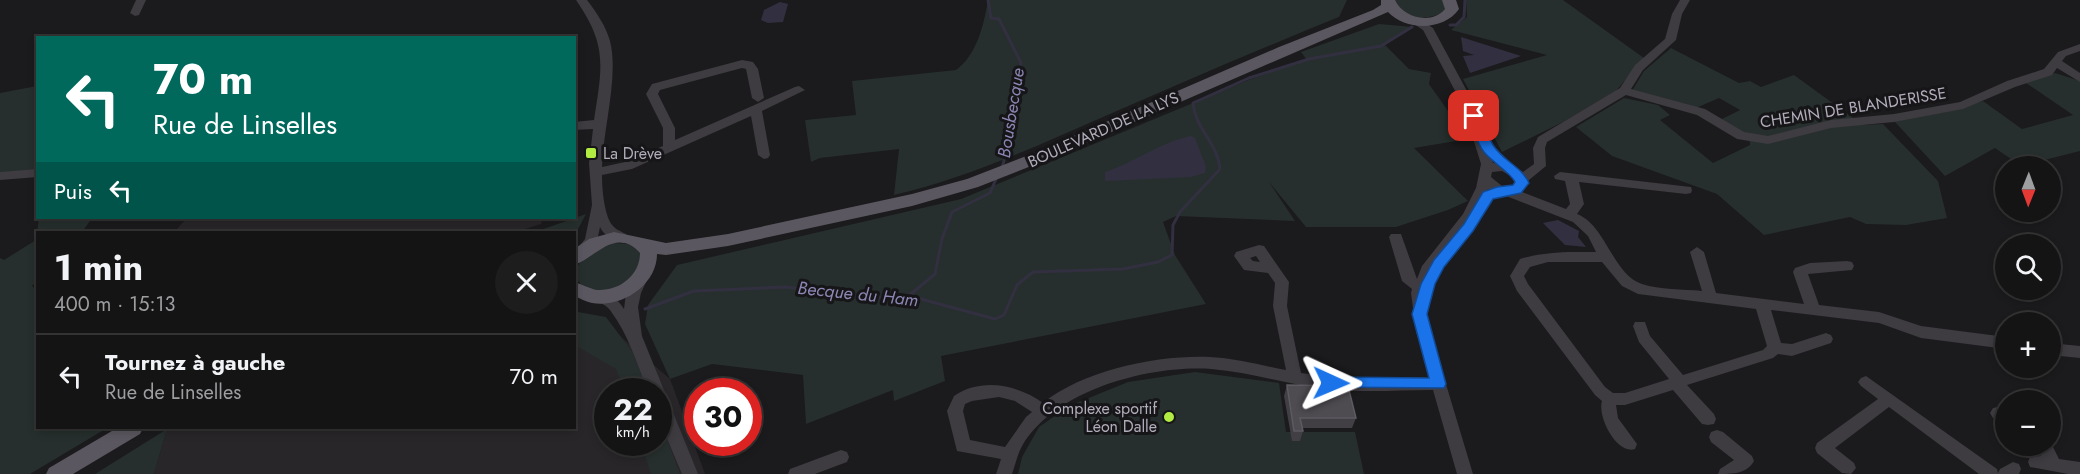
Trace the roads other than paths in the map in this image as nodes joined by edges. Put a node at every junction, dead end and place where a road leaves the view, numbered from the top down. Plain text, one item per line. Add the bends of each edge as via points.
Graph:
1 (141, 0) edge
2 (581, 0) edge
3 (1449, 0) edge
4 (1685, 0) edge
5 (1388, 1) edge
6 (135, 13) dead end
7 (1444, 18) junction
8 (1410, 19) junction
9 (1331, 31) junction
10 (2080, 47) edge
11 (1443, 57) junction
12 (2053, 66) junction
13 (2076, 76) edge
14 (800, 90) dead end
15 (1624, 91) junction
16 (757, 103) junction
17 (600, 124) junction
18 (576, 126) edge
19 (1481, 138) junction
20 (669, 148) junction
21 (764, 155) dead end
22 (1509, 168) junction
23 (1537, 169) junction
24 (597, 172) junction
25 (36, 173) edge
26 (1486, 173) junction
27 (0, 176) edge
28 (1522, 183) junction
29 (1686, 190) dead end
30 (1504, 191) junction
31 (599, 198) junction
32 (1548, 207) junction
33 (1570, 214) junction
34 (1396, 237) dead end
35 (623, 238) junction
36 (728, 240) junction
37 (645, 246) junction
38 (1697, 252) dead end
39 (579, 254) edge
40 (1606, 257) junction
41 (1847, 266) dead end
42 (1273, 268) dead end
43 (644, 275) junction
44 (576, 289) edge
45 (1423, 289) junction
46 (598, 296) junction
47 (1712, 299) junction
48 (1762, 305) junction
49 (1814, 310) junction
50 (1640, 326) dead end
51 (1826, 339) dead end
52 (1995, 342) edge
53 (637, 343) junction
54 (1775, 348) junction
55 (2061, 350) edge
56 (2080, 352) edge
57 (651, 378) edge
58 (1295, 378) junction
59 (1678, 382) junction
60 (1866, 382) dead end
61 (1439, 384) junction
62 (1610, 399) junction
63 (1889, 399) junction
64 (1042, 411) junction
65 (1708, 419) dead end
66 (131, 429) edge
67 (672, 431) edge
68 (1717, 437) dead end
69 (1629, 444) dead end
70 (1009, 454) junction
71 (2049, 456) edge
72 (841, 457) dead end
73 (2036, 462) dead end
74 (2053, 464) junction
75 (1848, 468) dead end
76 (2078, 471) edge
77 (56, 474) edge
78 (690, 474) edge
79 (796, 474) edge
80 (1004, 474) edge
81 (1465, 474) edge
82 (1726, 474) edge
83 (1991, 474) edge

1 - 6 street
2 - 17 street via 605,44
3 - 7 main road via 1451,11
4 - 15 street via 1670,40 1639,68
5 - 8 main road via 1394,10
5 - 9 main road, BOULEVARD DE LA LYS via 1387,7 1378,13
7 - 8 main road, BOULEVARD DE LA LYS
7 - 11 street via 1438,26
8 - 9 main road, BOULEVARD DE LA LYS via 1371,20
8 - 11 street via 1427,28
9 - 36 main road, BOULEVARD DE LA LYS via 972,183
10 - 12 street, CHEMIN DE BLANDERISSE via 2064,52
11 - 19 street
12 - 13 street
12 - 15 street, CHEMIN DE BLANDERISSE via 1957,107 1836,123 1768,140 1741,136 1701,112
14 - 16 street
15 - 23 street via 1542,140 1541,164
16 - 20 street
16 - 20 street via 749,65 656,87 652,94 669,128
16 - 21 street
17 - 18 street
17 - 24 street
19 - 22 street
19 - 26 street
20 - 24 street via 627,166
22 - 23 street
22 - 26 street
22 - 28 street
23 - 28 street
24 - 31 street
25 - 27 street
26 - 30 street via 1489,185
26 - 45 street via 1468,216 1431,263
28 - 30 street via 1516,190
28 - 32 street via 1531,197
29 - 33 street via 1566,176 1577,204
30 - 32 street
30 - 45 street via 1492,193 1483,201 1469,228
31 - 35 street via 608,230
31 - 39 street via 593,234
32 - 33 street
33 - 40 street via 1593,233
34 - 45 street via 1409,281
35 - 37 main road, BOULEVARD DE LA LYS
35 - 39 main road via 605,240
36 - 37 main road, BOULEVARD DE LA LYS via 666,249
36 - 43 main road, BOULEVARD DE LA LYS via 670,257
37 - 43 main road via 650,257
38 - 47 street
40 - 47 street via 1638,289
40 - 62 street via 1537,258 1525,263 1517,276 1599,391
41 - 49 street via 1810,267 1800,272
42 - 58 street via 1283,286 1280,306
43 - 46 main road, BOULEVARD DE LA LYS via 618,293
43 - 53 street via 631,305
44 - 46 main road
45 - 61 street via 1419,314
46 - 53 street via 613,303
47 - 48 street
48 - 49 street
48 - 54 street
49 - 52 street via 1887,319 1921,332
50 - 59 street via 1644,338
51 - 54 street via 1792,350
53 - 57 street
54 - 59 street via 1768,354
55 - 56 street
58 - 61 street via 1338,383
58 - 64 street via 1216,364 1160,366 1105,380
59 - 62 street via 1622,400
59 - 65 street
60 - 63 street
61 - 81 street
62 - 69 street via 1607,413
63 - 75 street via 1823,448
63 - 83 street
64 - 70 street via 1028,423
64 - 70 street via 1018,393 1005,390 958,400 955,411 963,446
66 - 77 main road
67 - 78 street
68 - 82 street via 1746,461
70 - 80 street
71 - 74 street
72 - 79 street
73 - 74 street
74 - 76 street

